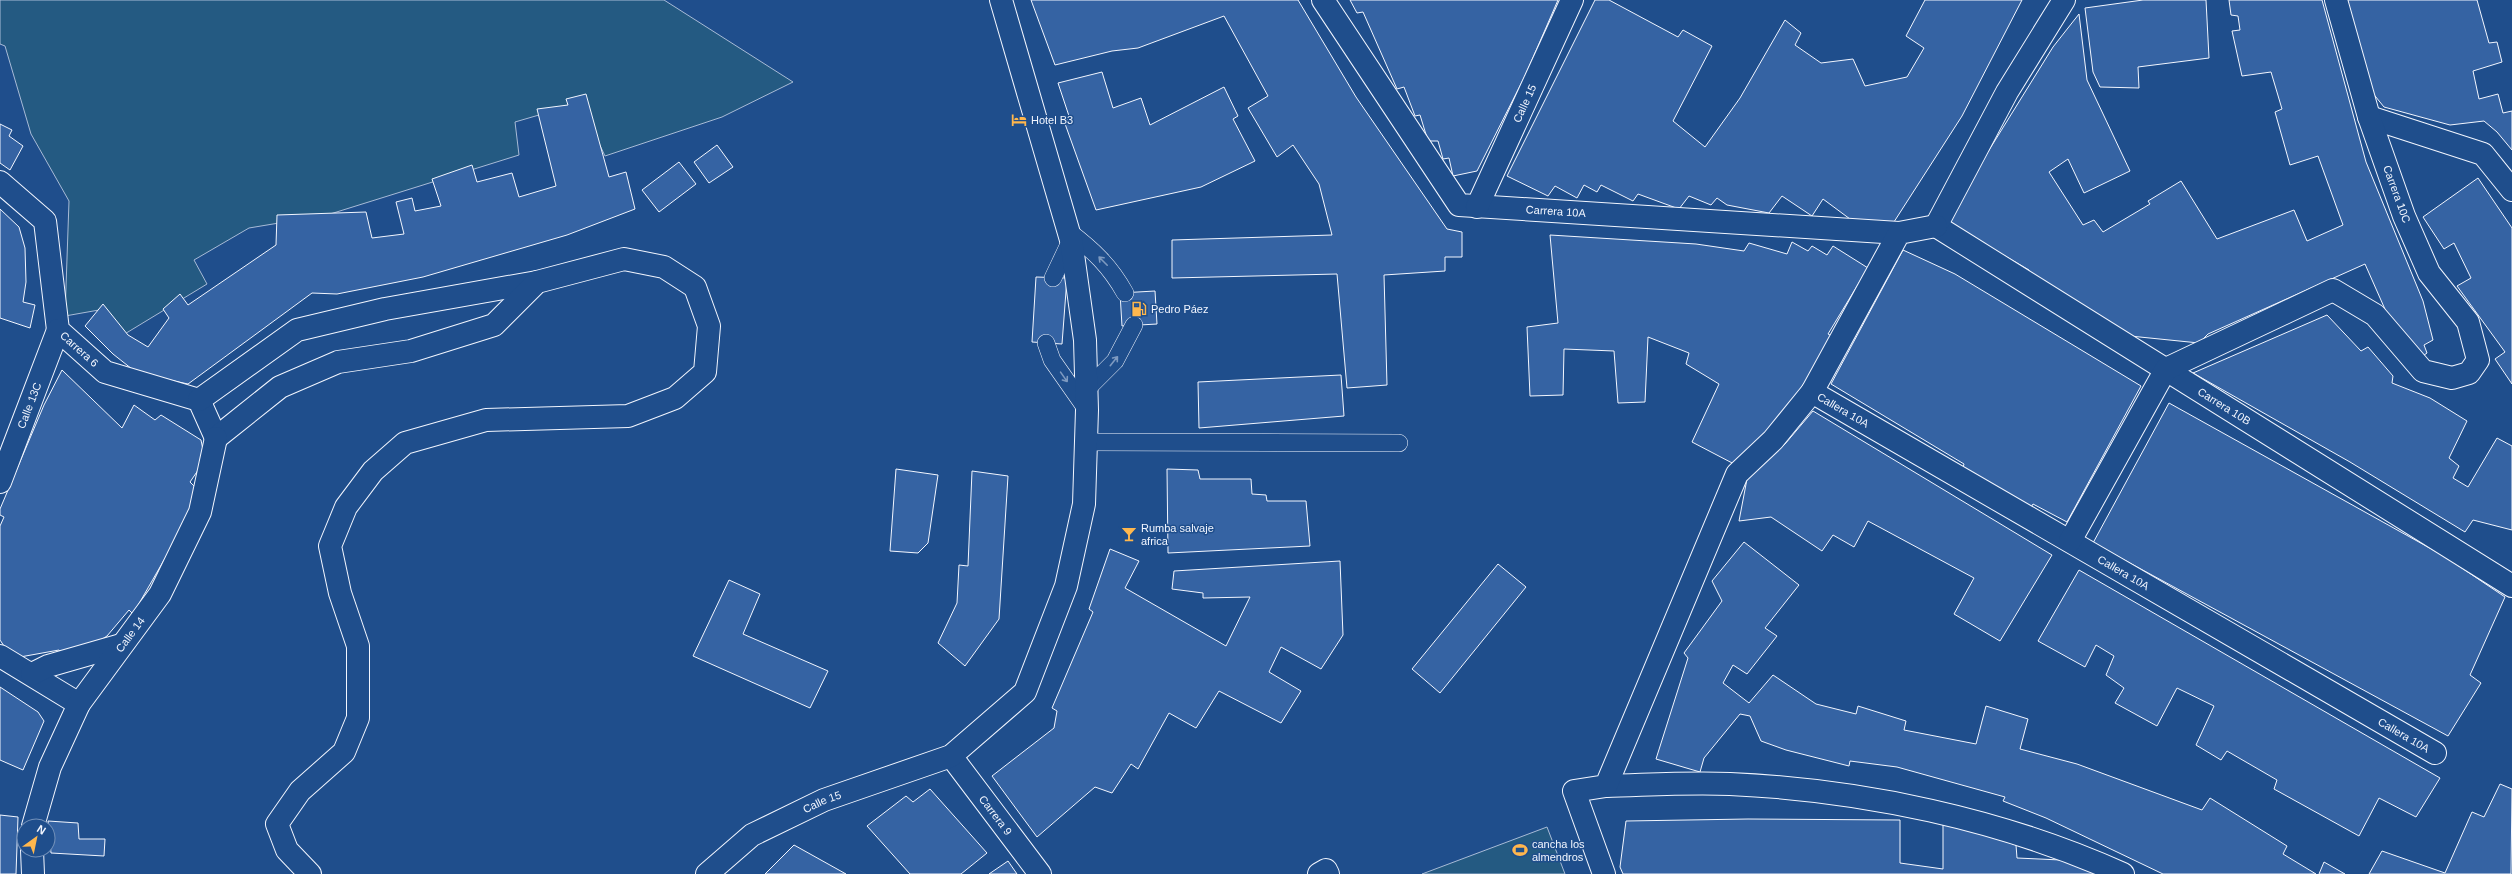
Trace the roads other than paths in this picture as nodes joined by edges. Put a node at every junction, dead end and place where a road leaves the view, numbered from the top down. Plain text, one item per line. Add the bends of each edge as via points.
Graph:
1 (1001, 0) edge
2 (1323, 0) edge
3 (1572, 0) edge
4 (2064, 0) edge
5 (2336, 0) edge
6 (2369, 117) junction
7 (0, 182) edge
8 (2512, 190) edge
9 (1477, 207) junction
10 (1936, 226) junction
11 (1899, 233) junction
12 (1070, 236) junction
13 (1053, 278) dead end
14 (537, 282) junction
15 (1125, 293) dead end
16 (1134, 326) dead end
17 (58, 330) junction
18 (1046, 343) dead end
19 (2166, 369) junction
20 (1812, 392) junction
21 (199, 400) junction
22 (1087, 400) junction
23 (216, 438) junction
24 (1086, 442) junction
25 (1399, 443) dead end
26 (0, 482) edge
27 (2070, 541) junction
28 (2512, 586) edge
29 (121, 645) junction
30 (0, 656) edge
31 (32, 674) junction
32 (79, 704) junction
33 (2435, 753) dead end
34 (951, 756) junction
35 (1606, 786) junction
36 (35, 818) edge
37 (32, 858) edge
38 (32, 874) edge
39 (310, 874) edge
40 (707, 874) edge
41 (1040, 874) edge
42 (1604, 874) edge
43 (2123, 874) edge

1 - 12 street
2 - 9 street, Carrera 10A via 1459,205
3 - 9 street, Calle 15
4 - 10 street via 2007,92
5 - 6 street, Carrera 10C
6 - 8 street via 2484,154
6 - 19 street, Carrera 10C via 2404,216 2430,273 2468,322 2478,360 2469,373 2452,378 2423,371 2375,315 2333,290
7 - 17 street, Carrera 6 via 45,221
9 - 11 street, Carrera 10A
10 - 11 street, Carrera 10A
10 - 19 street, Carrera 10B
11 - 20 street
12 - 13 lane
15 -> 12 lane via 1113,271 1091,249
12 - 22 street via 1085,340
14 - 21 street via 385,309 297,330
14 - 23 street via 494,325 411,351 338,362 280,387
14 - 39 street via 624,259 664,267 695,287 709,326 705,372 675,398 628,416 486,420 404,443 373,471 346,507 330,546 340,593 358,646 358,718 344,752 300,791 277,824 287,850
22 -> 16 lane via 1115,361
17 - 21 street, Carrera 6 via 105,372
17 - 26 street, Calle 13C
18 -> 22 lane via 1052,360
19 - 27 street
19 - 28 street, Carrera 10B
20 - 27 street, Callera 10A
20 - 35 street via 1773,440 1737,474
21 - 23 street
22 - 24 street
23 - 29 street, Calle 14 via 200,512 160,594
24 - 25 lane
24 - 34 street via 1084,504 1066,586 1025,692
27 - 33 street, Callera 10A
29 - 31 street via 48,666
29 - 32 street, Calle 14
30 - 31 street
31 - 32 street
32 - 36 street, Calle 14 via 50,767
34 - 40 street, Calle 15 via 824,800 752,835
34 - 41 street, Carrera 9
35 - 42 street via 1574,791
35 - 43 street via 1730,784 1852,795 1973,820 2091,859
37 - 38 street

